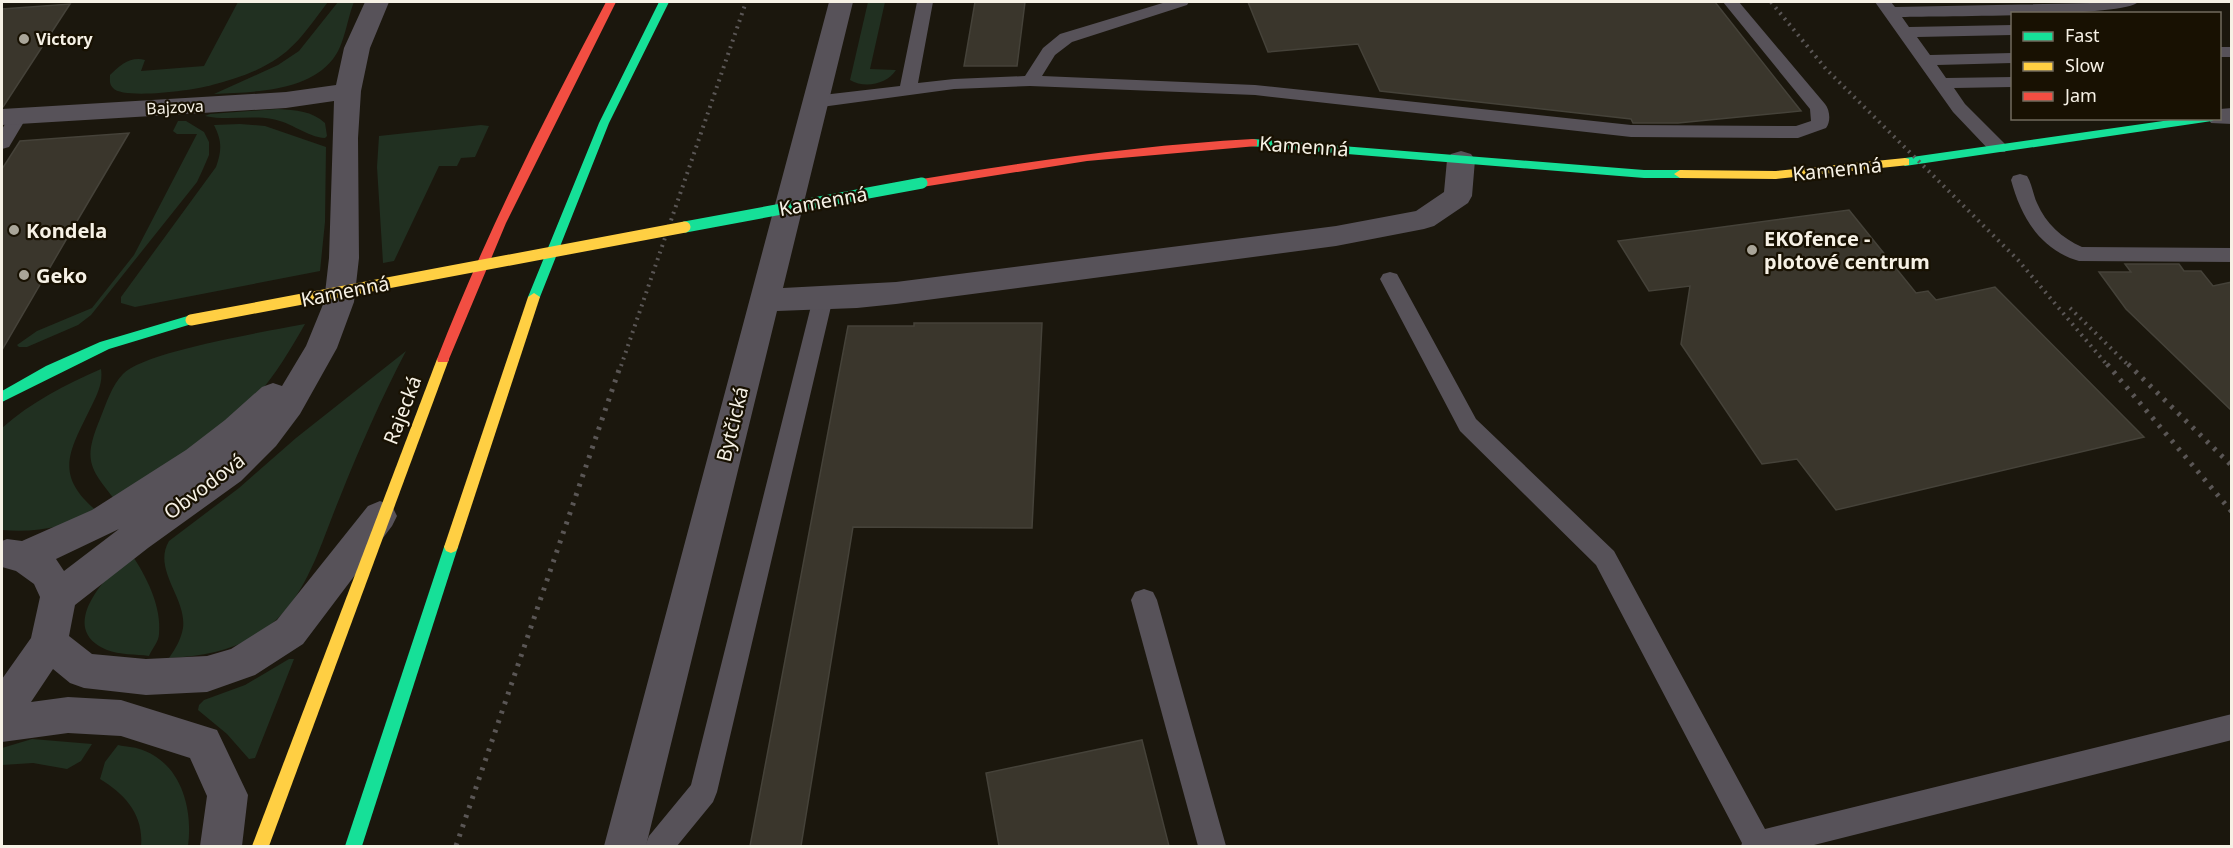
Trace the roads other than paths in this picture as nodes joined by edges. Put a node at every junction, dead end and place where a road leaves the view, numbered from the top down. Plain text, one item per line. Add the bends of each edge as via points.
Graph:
1 (377, 2) edge
2 (611, 2) edge
3 (664, 2) edge
4 (841, 2) edge
5 (925, 2) edge
6 (1181, 2) edge
7 (1731, 2) edge
8 (2130, 2) edge
9 (1887, 7) edge
10 (2064, 12) edge
11 (2011, 30) edge
12 (1905, 32) junction
13 (2011, 58) edge
14 (1924, 60) junction
15 (1030, 81) junction
16 (2011, 82) edge
17 (1941, 83) junction
18 (908, 90) junction
19 (348, 92) junction
20 (814, 102) junction
21 (10, 116) edge
22 (2198, 120) edge
23 (2, 143) edge
24 (1998, 148) junction
25 (1461, 160) junction
26 (2020, 180) dead end
27 (2232, 255) edge
28 (1390, 279) dead end
29 (823, 298) junction
30 (764, 300) junction
31 (321, 348) junction
32 (2, 397) edge
33 (384, 510) junction
34 (13, 555) edge
35 (58, 597) junction
36 (1144, 600) dead end
37 (49, 644) junction
38 (2, 704) edge
39 (2, 724) edge
40 (2232, 727) edge
41 (221, 846) edge
42 (260, 846) edge
43 (353, 846) edge
44 (625, 846) edge
45 (659, 846) edge
46 (1212, 846) edge
47 (1758, 846) edge

1 - 19 street, Obvodová via 357,48
2 - 33 street, Rajecká via 554,110 460,313
3 - 43 street via 604,123 536,291
4 - 20 street, Bytčická
5 - 18 lane
6 - 15 lane via 1066,38 1049,52
7 - 15 lane via 1819,108 1820,124 1798,132 1631,131 1255,90
8 - 10 lane
9 - 10 lane
9 - 12 lane
11 - 12 lane
12 - 14 lane
13 - 14 lane
14 - 17 lane
15 - 18 lane
16 - 17 lane
17 - 24 lane
18 - 20 lane
19 - 21 street, Bajzova via 286,100
19 - 31 street, Obvodová via 344,258 339,302
20 - 30 street, Bytčická
21 - 23 lane
22 - 24 street, Kamenná
24 - 25 street, Kamenná via 1918,161 1776,175 1644,174
25 - 29 street via 1458,195 1424,219 1336,236 896,293
25 - 32 street, Kamenná, bridge via 1300,144 1206,144 1113,152 922,183 191,320 105,345
26 - 27 lane via 2026,205 2045,233 2079,254
28 - 47 lane via 1468,425 1605,558
29 - 30 street
29 - 45 lane via 703,792
30 - 44 street, Bytčická
31 - 34 street, Obvodová via 246,423 203,455 114,514
31 - 35 street, Obvodová via 288,405 264,437 229,471
33 - 37 street via 290,632 242,663 207,674 146,678 84,671
33 - 42 street, Rajecká
34 - 35 street via 47,573
35 - 37 street
36 - 46 lane
37 - 38 street via 20,687
39 - 41 street via 68,715 121,718 203,743 228,795
40 - 47 lane

